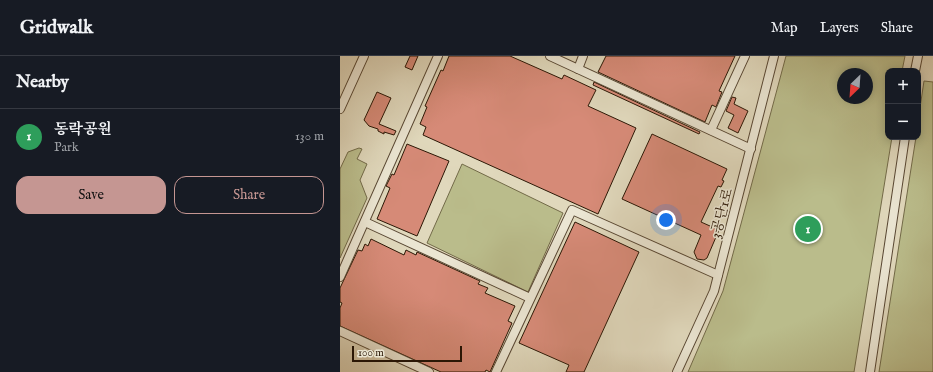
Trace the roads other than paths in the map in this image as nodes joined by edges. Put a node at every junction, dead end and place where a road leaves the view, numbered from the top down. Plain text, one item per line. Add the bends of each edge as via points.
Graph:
1 (364, 56) edge
2 (438, 56) edge
3 (550, 56) edge
4 (584, 56) edge
5 (745, 56) edge
6 (774, 56) edge
7 (918, 56) edge
8 (916, 68) edge
9 (578, 69) junction
10 (340, 109) edge
11 (711, 130) junction
12 (905, 140) edge
13 (751, 149) junction
14 (365, 222) junction
15 (718, 275) junction
16 (340, 277) edge
17 (530, 298) junction
18 (340, 331) edge
19 (429, 372) edge
20 (496, 372) edge
21 (677, 372) edge
22 (870, 372) edge

1 - 10 street
2 - 14 street
3 - 9 street
4 - 9 street
5 - 11 street
6 - 13 street, 3공단1로
7 - 8 street
9 - 11 street
11 - 13 street
12 - 22 street
13 - 15 street, 3공단1로
14 - 16 street
14 - 17 street
15 - 17 street via 572,210
15 - 21 street, 3공단1로 via 714,291
17 - 20 street
18 - 19 street

